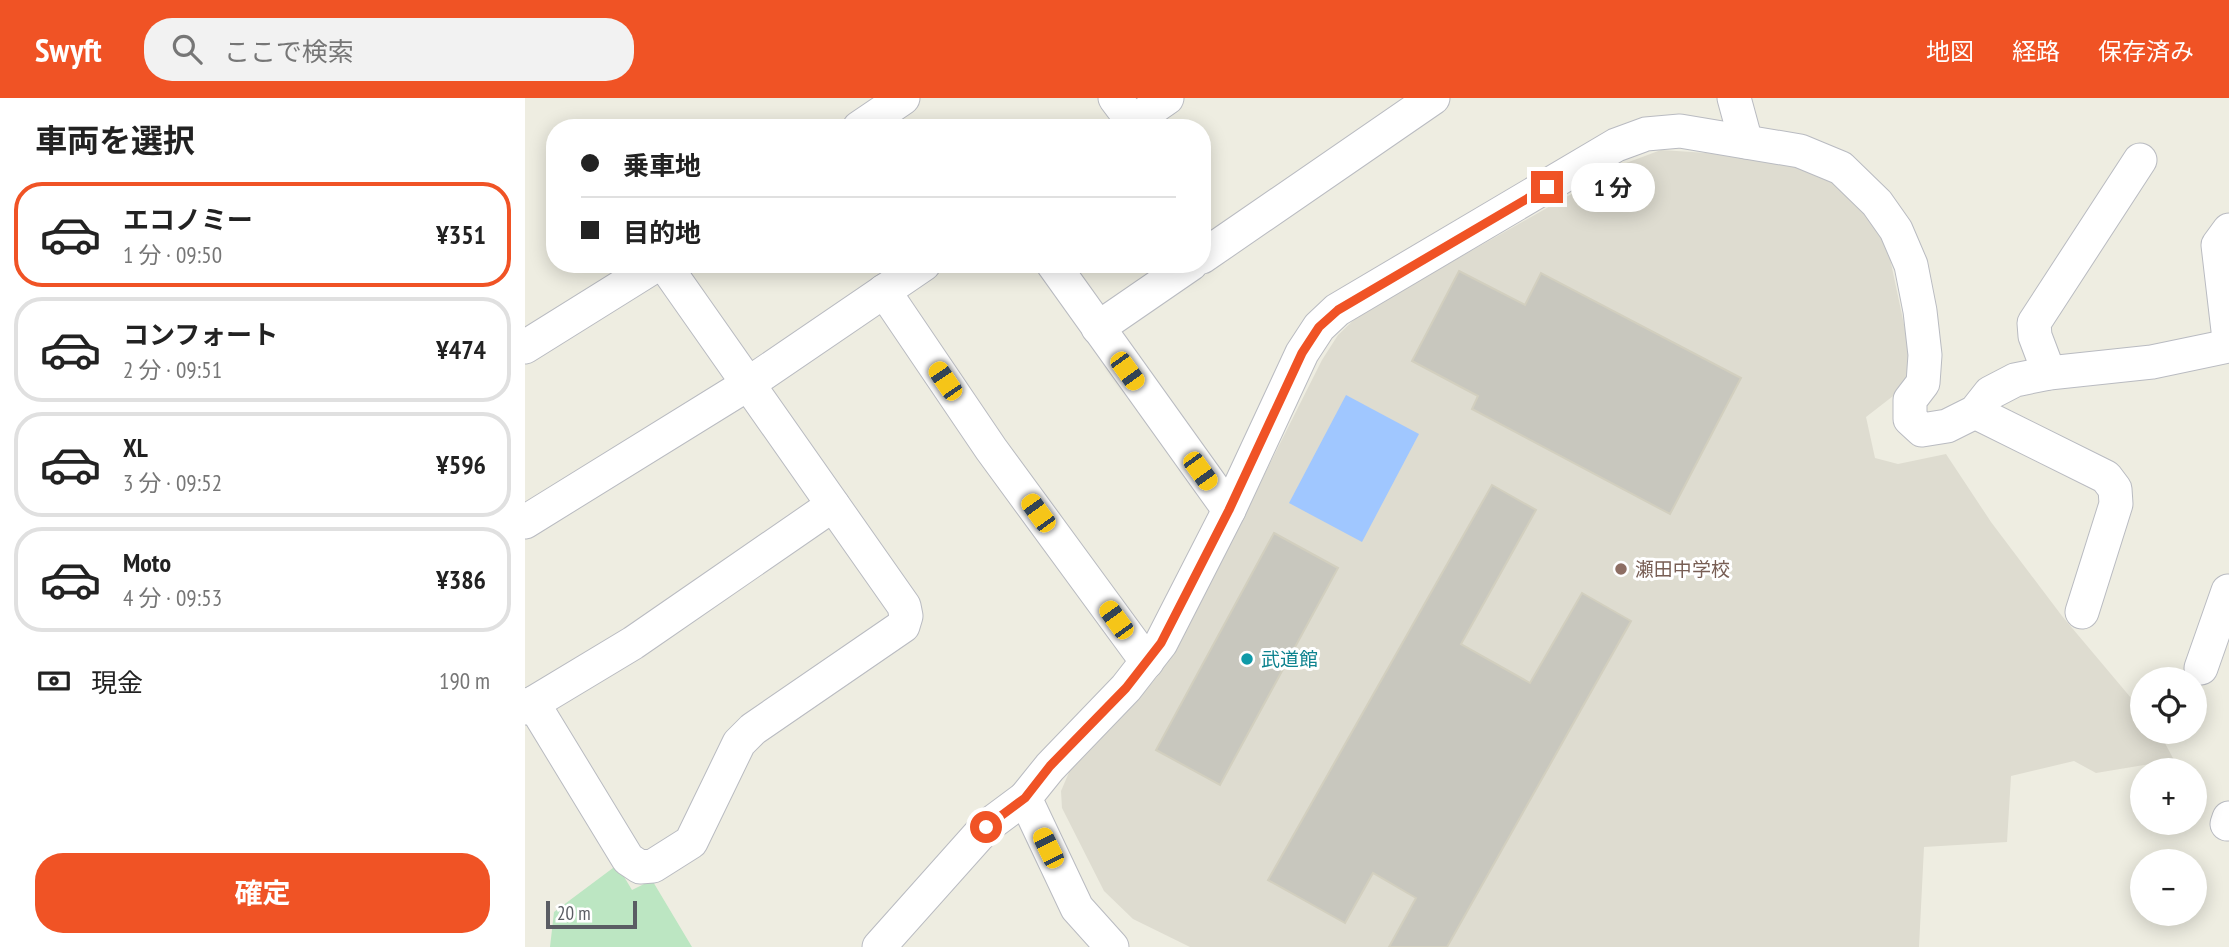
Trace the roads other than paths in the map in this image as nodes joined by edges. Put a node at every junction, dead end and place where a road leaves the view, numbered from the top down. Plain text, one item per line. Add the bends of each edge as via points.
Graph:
1 (903, 98) edge
2 (1167, 98) edge
3 (1433, 98) edge
4 (1734, 98) edge
5 (1124, 116) edge
6 (872, 119) edge
7 (1746, 142) junction
8 (2140, 160) dead end
9 (2229, 230) edge
10 (1211, 251) edge
11 (644, 273) edge
12 (670, 273) edge
13 (911, 273) edge
14 (1059, 273) edge
15 (1178, 273) edge
16 (884, 291) junction
17 (1098, 328) junction
18 (2229, 340) edge
19 (2229, 346) edge
20 (525, 347) edge
21 (2049, 373) junction
22 (748, 384) junction
23 (1975, 412) junction
24 (833, 505) junction
25 (1229, 510) junction
26 (525, 522) edge
27 (2229, 590) edge
28 (2082, 612) dead end
29 (1147, 662) junction
30 (2201, 667) edge
31 (529, 706) edge
32 (1025, 798) junction
33 (1095, 941) edge
34 (879, 947) edge

1 - 6 street
2 - 5 street
3 - 10 street
4 - 7 street
7 - 23 street via 1800,151 1831,163 1872,197 1896,230 1911,265 1920,311 1923,383 1910,400 1910,419 1922,430 1947,426
7 - 25 street via 1680,131 1646,134 1616,145 1338,310 1319,327 1302,353
8 - 21 street via 2034,323
9 - 18 street via 2218,246
11 - 20 street
12 - 22 street
13 - 16 street
14 - 17 street
15 - 17 street
16 - 22 street
16 - 29 street via 991,449
17 - 25 street
19 - 21 street via 2153,362
21 - 23 street via 2015,380 1990,393
22 - 24 street
22 - 26 street
23 - 28 street via 2105,477 2115,489 2116,504
24 - 31 street via 633,643
24 - 31 street via 904,606 903,626 739,743 691,842 653,866 640,867 628,859
25 - 29 street
27 - 30 street
29 - 32 street
32 - 33 street
32 - 34 street via 986,827

